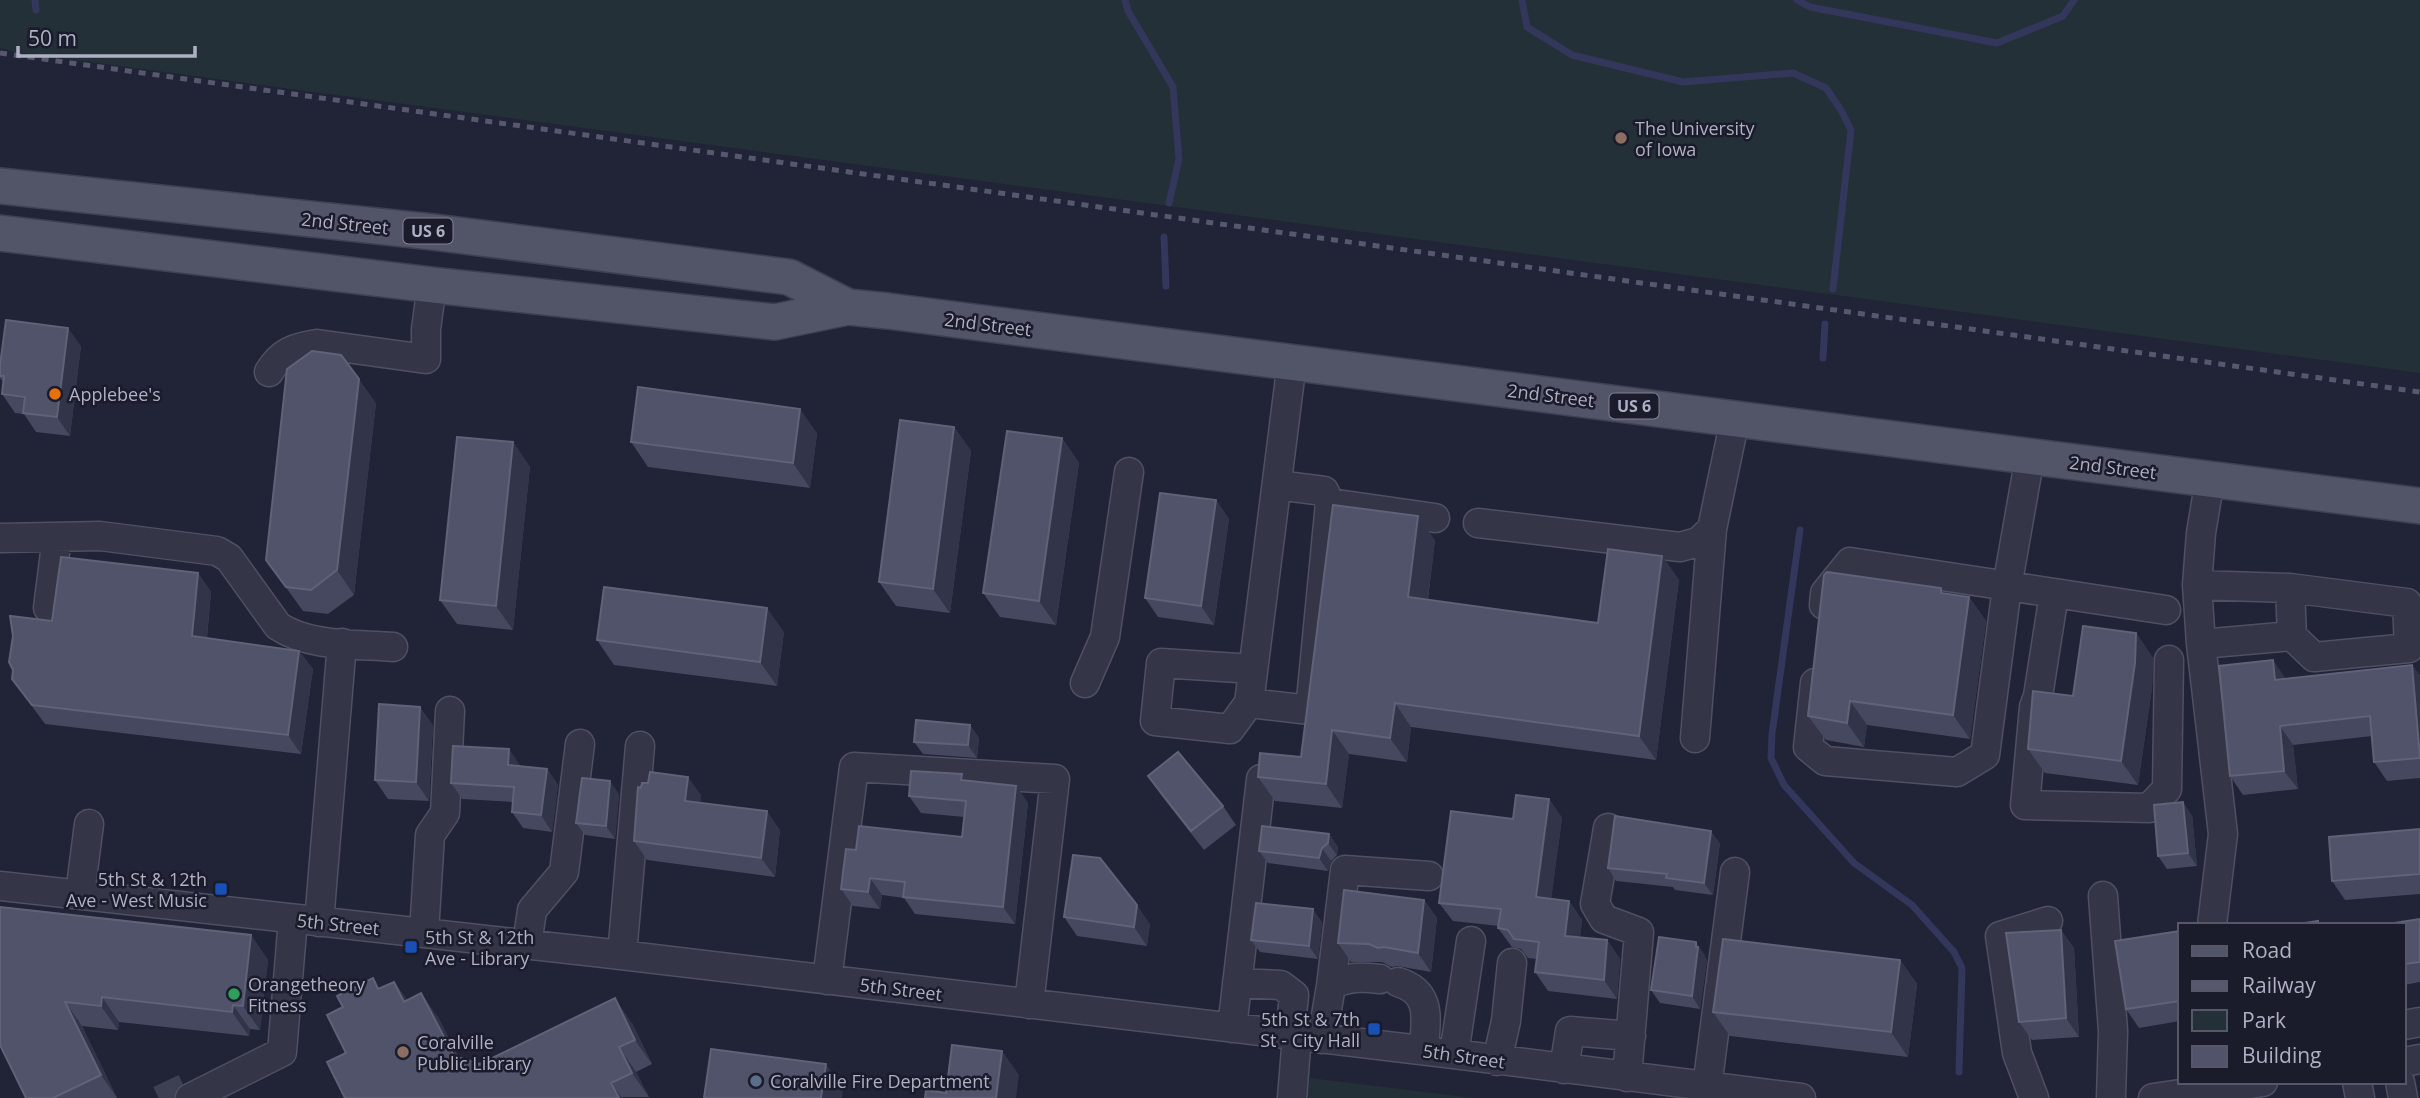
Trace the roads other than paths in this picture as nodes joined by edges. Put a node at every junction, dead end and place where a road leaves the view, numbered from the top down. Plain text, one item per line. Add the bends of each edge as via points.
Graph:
1 (0, 186) edge
2 (0, 233) edge
3 (432, 285) junction
4 (848, 307) junction
5 (1292, 362) junction
6 (269, 372) dead end
7 (1735, 419) junction
8 (2030, 456) junction
9 (1129, 472) dead end
10 (2210, 479) junction
11 (1277, 485) junction
12 (1330, 503) junction
13 (2420, 506) edge
14 (1435, 518) dead end
15 (1478, 523) dead end
16 (1712, 529) junction
17 (57, 537) junction
18 (0, 538) edge
19 (2197, 585) junction
20 (2007, 587) junction
21 (2290, 588) junction
22 (2054, 594) junction
23 (48, 608) dead end
24 (2166, 610) dead end
25 (2292, 636) junction
26 (342, 643) junction
27 (2201, 644) junction
28 (393, 647) dead end
29 (2169, 660) dead end
30 (1253, 669) junction
31 (1085, 683) dead end
32 (1249, 703) junction
33 (450, 712) dead end
34 (1695, 738) dead end
35 (580, 744) dead end
36 (640, 746) dead end
37 (1261, 779) edge
38 (89, 824) dead end
39 (1608, 828) dead end
40 (1735, 872) dead end
41 (1429, 876) dead end
42 (0, 886) edge
43 (80, 894) junction
44 (2104, 896) dead end
45 (306, 920) junction
46 (2048, 921) dead end
47 (2212, 923) edge
48 (424, 933) junction
49 (1471, 941) dead end
50 (527, 945) junction
51 (622, 955) junction
52 (1512, 963) dead end
53 (827, 980) junction
54 (1237, 983) junction
55 (1331, 986) junction
56 (1028, 1004) junction
57 (1232, 1028) junction
58 (1631, 1036) junction
59 (1303, 1037) junction
60 (1423, 1050) junction
61 (1454, 1054) junction
62 (1497, 1061) junction
63 (1564, 1069) junction
64 (1627, 1077) junction
65 (2241, 1084) edge
66 (1707, 1087) junction
67 (2182, 1096) edge
68 (190, 1098) edge
69 (1292, 1098) edge
70 (1801, 1098) edge
71 (2034, 1098) edge
72 (2111, 1098) edge
73 (2153, 1098) edge

1 - 4 main road, 2nd Street / US 6 via 433,232 789,277
2 - 3 main road, 2nd Street / US 6
3 - 4 main road, 2nd Street / US 6 via 775,322
3 - 6 street via 426,359 317,344 284,353
4 - 5 main road, 2nd Street / US 6
5 - 7 main road, 2nd Street / US 6
5 - 11 street
7 - 8 main road, 2nd Street / US 6
7 - 16 street
8 - 10 main road, 2nd Street / US 6
8 - 20 street
9 - 31 street via 1105,637
10 - 13 main road, 2nd Street / US 6
10 - 19 street
11 - 12 street via 1324,491
11 - 30 street
12 - 14 street
12 - 32 street via 1310,710
15 - 16 street via 1680,547 1698,542
16 - 34 street
17 - 18 street
17 - 23 street
17 - 26 street via 100,536 217,551 229,558 278,626 299,637
19 - 21 street
19 - 27 street
20 - 20 street via 1985,755 1957,772 1825,761 1808,747 1825,593 1850,562
20 - 22 street
21 - 25 street
21 - 25 street via 2407,603 2409,648 2314,657
22 - 24 street
22 - 29 street via 2034,707 2025,805 2149,808 2167,789
25 - 27 street
26 - 28 street
26 - 45 street
27 - 47 street via 2223,834
30 - 32 street
30 - 32 street via 1161,663 1155,721 1230,729
33 - 48 street via 445,813 430,835
35 - 50 street via 564,872 532,910
36 - 51 street
37 - 54 street
38 - 43 street
39 - 58 street via 1595,904 1604,919 1639,932
40 - 66 street
41 - 55 street via 1345,870
42 - 43 street, 5th Street
43 - 45 street, 5th Street
44 - 72 street via 2113,1031
45 - 48 street, 5th Street
45 - 68 street via 282,1052
46 - 71 street via 2000,936 2017,1053
48 - 50 street, 5th Street
49 - 61 street
50 - 51 street, 5th Street
51 - 53 street, 5th Street
52 - 62 street
53 - 56 street, 5th Street
53 - 56 street via 854,767 1055,779
54 - 57 street
54 - 59 street via 1280,985 1294,995
55 - 59 street
55 - 60 street via 1355,978 1389,981 1417,991 1426,1006
56 - 57 street, 5th Street
57 - 59 street, 5th Street
58 - 63 street via 1570,1031
58 - 64 street
59 - 60 street, 5th Street
59 - 69 street
60 - 61 street, 5th Street
61 - 62 street, 5th Street
62 - 63 street, 5th Street
63 - 64 street, 5th Street
64 - 66 street, 5th Street
65 - 67 street
66 - 70 street, 5th Street
67 - 73 street

